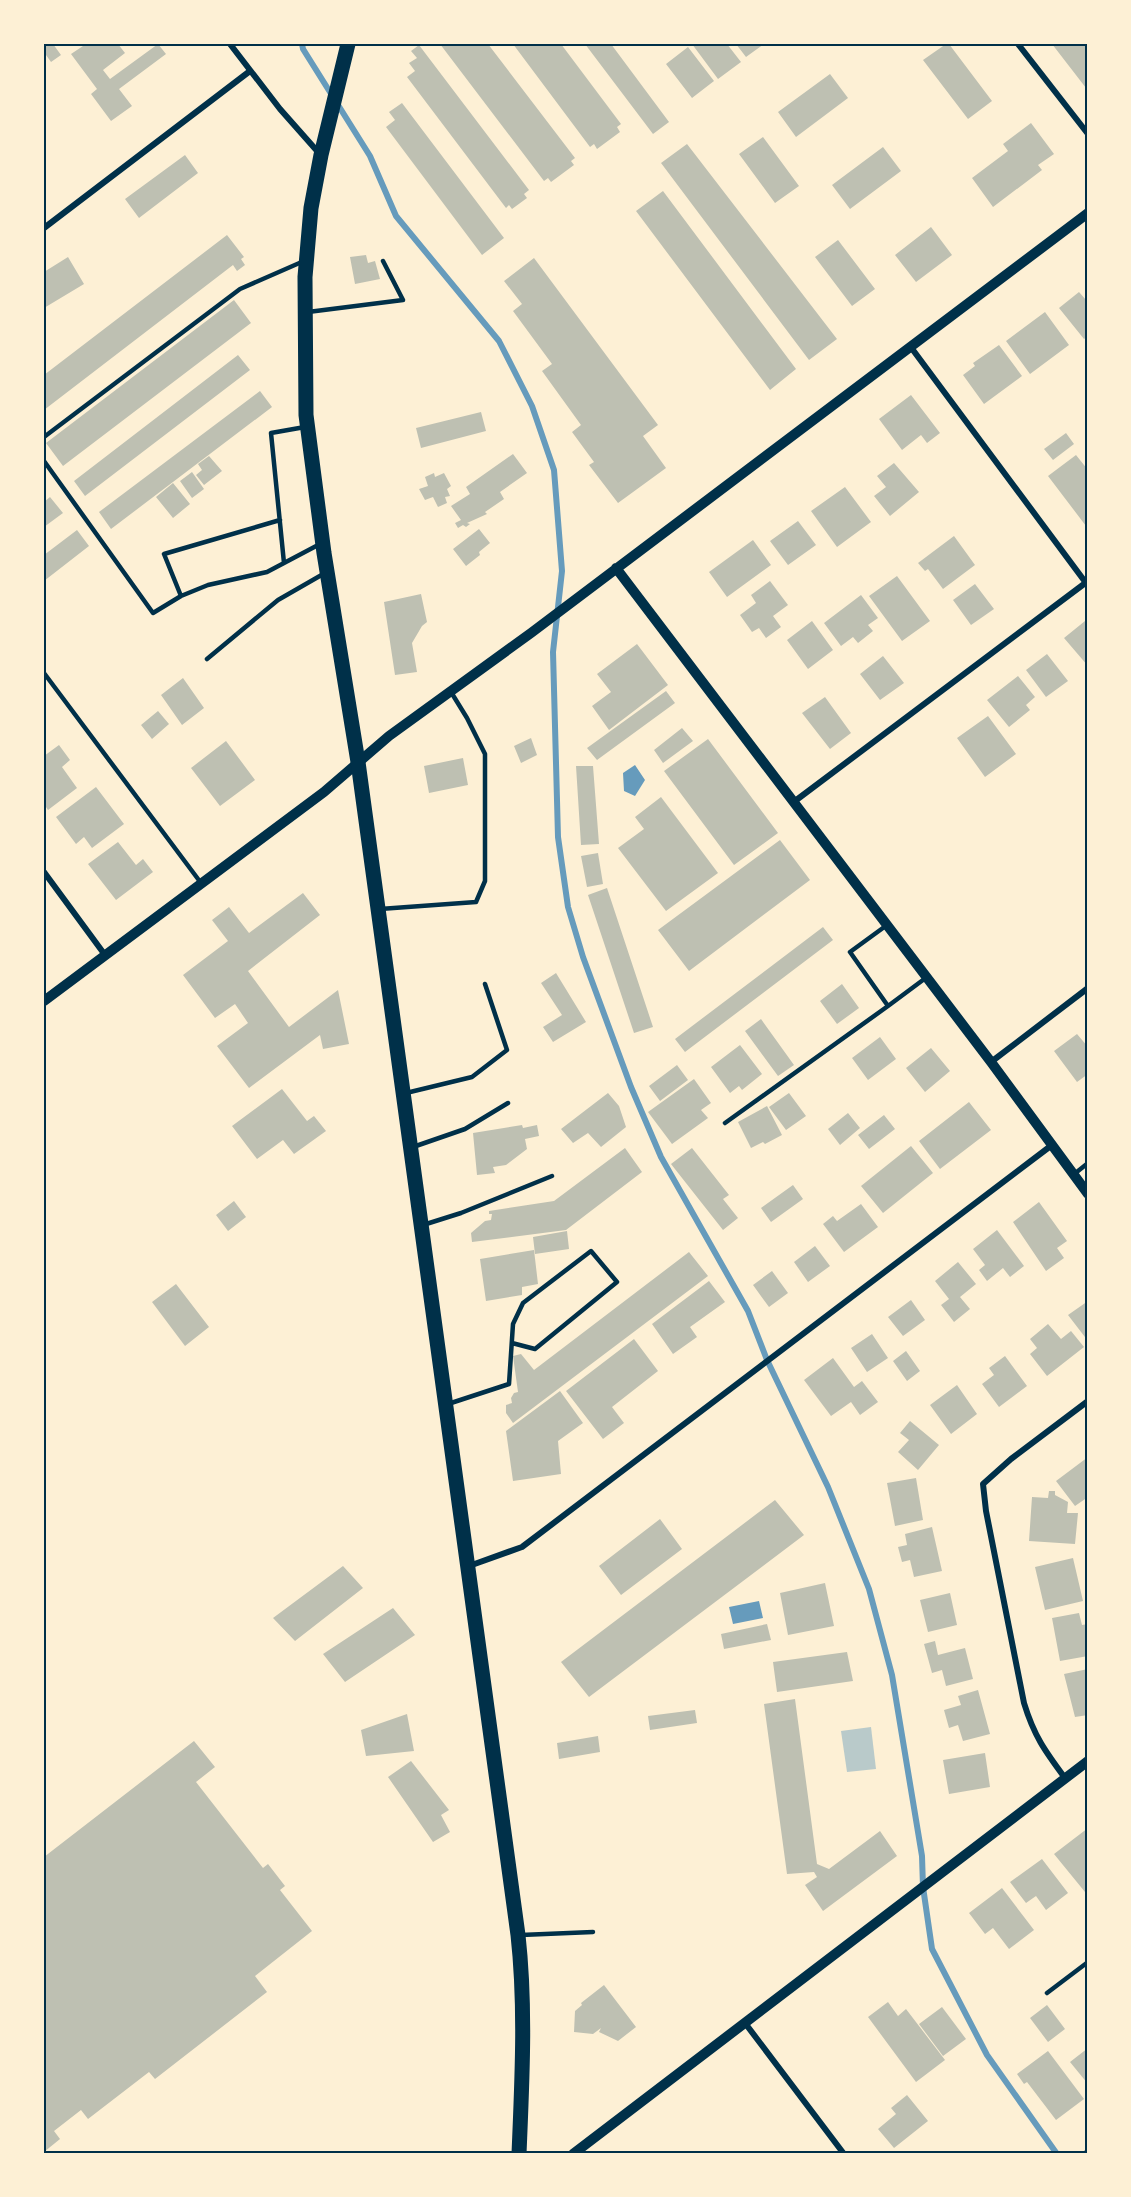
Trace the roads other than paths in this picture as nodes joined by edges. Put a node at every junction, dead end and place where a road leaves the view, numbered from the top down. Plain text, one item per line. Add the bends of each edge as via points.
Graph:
1 (230, 44) edge
2 (348, 44) edge
3 (1018, 44) edge
4 (250, 71) junction
5 (1088, 134) edge
6 (321, 155) junction
7 (1088, 213) edge
8 (44, 228) edge
9 (307, 260) junction
10 (383, 261) dead end
11 (305, 313) junction
12 (910, 346) junction
13 (308, 427) junction
14 (44, 437) edge
15 (44, 461) edge
16 (280, 520) junction
17 (322, 543) junction
18 (284, 563) junction
19 (616, 568) junction
20 (327, 572) junction
21 (1087, 582) edge
22 (181, 596) junction
23 (207, 659) dead end
24 (44, 673) edge
25 (451, 692) junction
26 (358, 762) junction
27 (795, 801) junction
28 (44, 873) edge
29 (201, 883) junction
30 (378, 909) junction
31 (887, 925) junction
32 (105, 955) junction
33 (927, 977) junction
34 (485, 984) dead end
35 (1088, 988) edge
36 (44, 1001) edge
37 (888, 1006) junction
38 (991, 1062) junction
39 (404, 1094) junction
40 (508, 1103) dead end
41 (724, 1124) dead end
42 (1052, 1145) junction
43 (411, 1148) junction
44 (1088, 1163) edge
45 (1073, 1175) junction
46 (552, 1176) dead end
47 (1088, 1194) edge
48 (421, 1225) junction
49 (512, 1343) junction
50 (1088, 1401) edge
51 (445, 1405) junction
52 (468, 1566) junction
53 (1088, 1761) edge
54 (1065, 1778) junction
55 (593, 1932) dead end
56 (518, 1935) junction
57 (1088, 1962) edge
58 (1047, 1993) dead end
59 (745, 2023) junction
60 (519, 2154) edge
61 (573, 2154) edge
62 (844, 2154) edge

1 - 4 street
2 - 6 main road
3 - 5 street
4 - 6 street
4 - 8 street
6 - 9 main road
7 - 12 street
9 - 11 main road
9 - 14 lane via 240,289
10 - 11 lane via 403,300
11 - 13 main road
12 - 19 street
12 - 21 street
13 - 16 lane via 271,433
13 - 17 main road
15 - 22 lane via 153,613
16 - 18 lane
16 - 22 lane via 164,554
17 - 18 lane
17 - 20 main road
18 - 22 lane via 267,572 208,585
19 - 25 street
19 - 27 street
20 - 23 lane via 278,600
20 - 26 main road
21 - 27 street
24 - 29 lane
25 - 26 street
25 - 30 lane via 485,754 485,880 476,902
26 - 29 street via 324,792
26 - 30 main road
27 - 31 street
28 - 32 street
29 - 32 street
30 - 39 main road
31 - 33 street
31 - 37 lane via 850,952
32 - 36 street
33 - 37 lane
33 - 38 street
34 - 39 lane via 507,1050 472,1077
35 - 38 street
37 - 41 lane
38 - 42 street
39 - 43 main road
40 - 43 lane via 465,1129
42 - 45 street
42 - 52 street via 522,1547
43 - 48 main road
44 - 45 lane
45 - 47 street
46 - 48 lane
48 - 51 main road
49 - 49 lane via 513,1324 523,1303 591,1251 617,1282 535,1349
49 - 51 lane via 509,1384
50 - 54 street via 983,1484 1024,1703 1031,1728
51 - 52 main road
52 - 56 main road
53 - 54 street
54 - 59 street
55 - 56 lane
56 - 60 main road via 523,2043
57 - 58 lane
59 - 61 street
59 - 62 street

